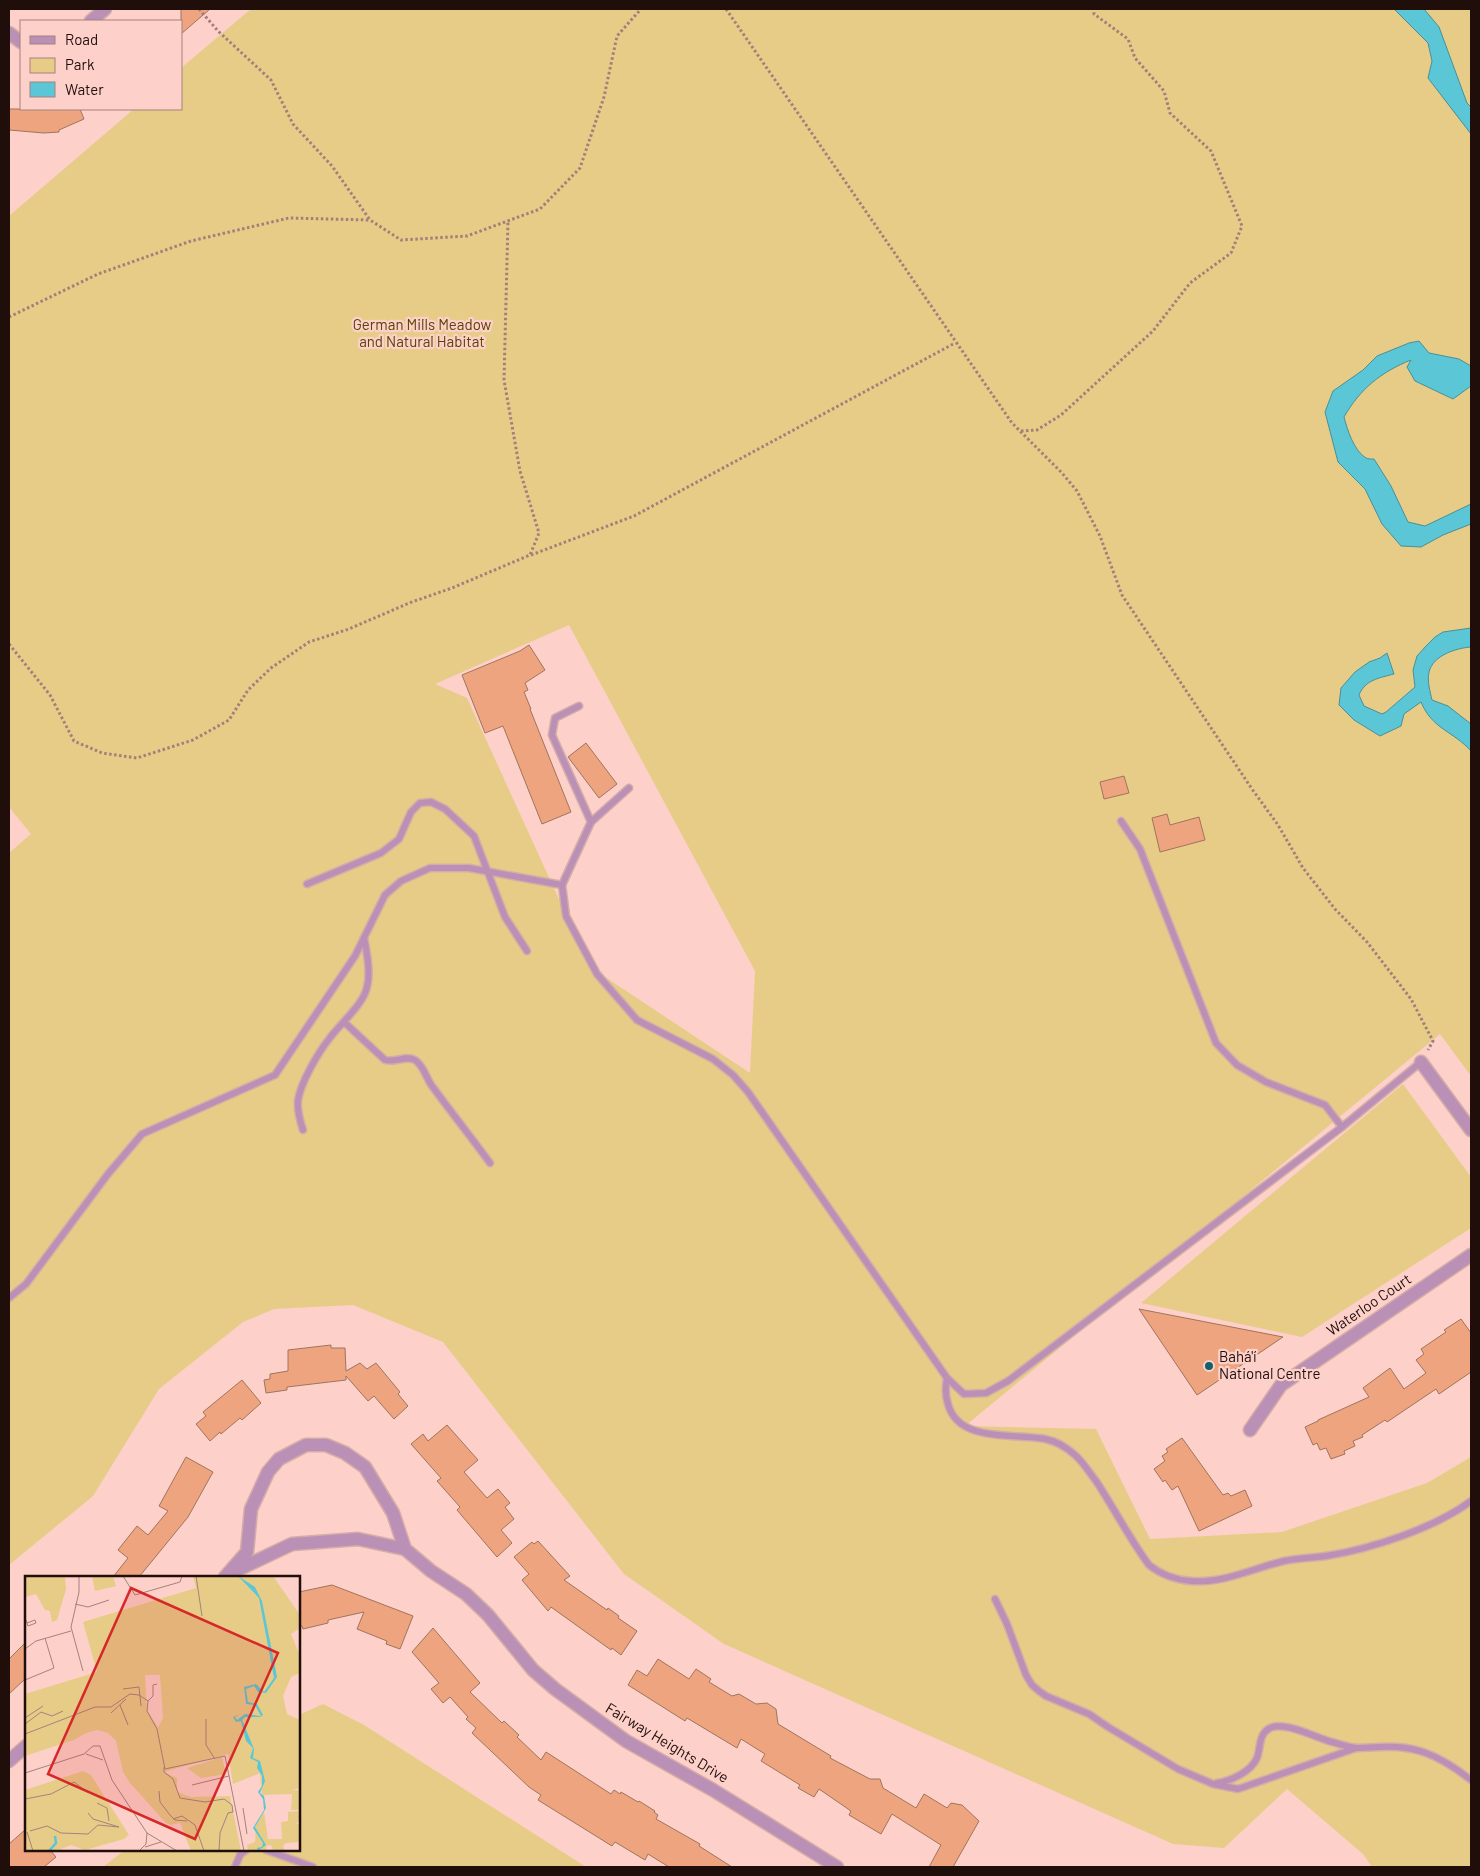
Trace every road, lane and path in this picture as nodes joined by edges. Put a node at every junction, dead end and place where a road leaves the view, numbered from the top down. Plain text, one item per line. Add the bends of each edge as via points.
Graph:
1 (105, 9) edge
2 (199, 9) edge
3 (641, 9) edge
4 (726, 9) edge
5 (1094, 9) edge
6 (92, 20) edge
7 (9, 33) edge
8 (20, 41) edge
9 (370, 220) junction
10 (508, 221) junction
11 (9, 317) edge
12 (955, 343) junction
13 (1020, 431) junction
14 (530, 555) junction
15 (9, 644) edge
16 (579, 706) dead end
17 (629, 788) dead end
18 (1121, 821) dead end
19 (591, 822) junction
20 (487, 871) junction
21 (307, 884) dead end
22 (562, 885) junction
23 (364, 938) junction
24 (527, 951) dead end
25 (344, 1022) junction
26 (1421, 1062) junction
27 (1342, 1127) junction
28 (303, 1130) dead end
29 (1471, 1130) edge
30 (490, 1163) dead end
31 (1471, 1255) edge
32 (9, 1298) edge
33 (947, 1378) junction
34 (1250, 1430) dead end
35 (1471, 1501) edge
36 (405, 1549) junction
37 (227, 1575) edge
38 (995, 1599) dead end
39 (25, 1747) edge
40 (1356, 1748) junction
41 (9, 1762) edge
42 (1471, 1780) edge
43 (1213, 1784) junction
44 (245, 1851) edge
45 (269, 1851) edge
46 (235, 1867) edge
47 (313, 1867) edge
48 (837, 1867) edge

1 - 6 street
2 - 9 path via 271,80 293,124 332,166
3 - 10 path via 617,36 604,97 580,168 540,209
4 - 12 path
5 - 13 path via 1094,14 1128,39 1135,58 1164,91 1170,113 1211,151 1242,226 1231,253 1190,283 1153,331 1061,415 1038,430
7 - 8 street
9 - 10 path via 401,240 467,236
9 - 11 path via 289,218 191,241 98,274
10 - 14 path via 504,380 520,471 539,533
12 - 13 path
12 - 14 path via 634,516
13 - 26 path via 1077,491 1100,536 1122,595 1278,825 1303,868 1411,999 1433,1041
14 - 15 path via 309,642 271,668 253,685 229,720 193,740 138,758 102,754 74,741 50,695
16 - 19 lane via 555,718 552,736
17 - 19 lane
18 - 27 lane via 1140,849 1216,1043 1237,1065 1266,1082 1325,1105
19 - 22 lane
20 - 21 lane via 474,836 445,809 431,802 420,803 411,812 399,838 380,853
20 - 22 lane
20 - 23 lane via 430,868 401,881 384,895
20 - 24 lane via 505,917
22 - 33 lane via 566,916 597,974 636,1020 713,1059 748,1092
23 - 25 lane via 368,954 367,988
23 - 32 lane via 275,1075 142,1134 26,1284
25 - 28 lane via 328,1039 307,1075 298,1100
25 - 30 lane via 385,1060 410,1058 416,1061
26 - 27 lane
26 - 29 street
27 - 33 lane via 1008,1381 986,1393 964,1394
31 - 34 street, Waterloo Court via 1281,1385
33 - 35 lane via 944,1388 948,1406 964,1427 989,1434 1046,1439 1066,1448 1100,1488 1149,1564 1156,1571 1179,1579 1192,1582 1219,1578 1284,1561 1360,1548 1424,1527
36 - 37 street, Fairway Heights Drive via 358,1538 292,1544
36 - 37 street, Fairway Heights Drive via 393,1513 365,1466 326,1445 306,1445 279,1459 268,1472 251,1509 247,1552
36 - 48 street, Fairway Heights Drive via 466,1594 488,1615 533,1670 583,1710 626,1741 713,1790
38 - 43 lane via 1026,1675 1039,1691 1089,1714 1178,1769
39 - 41 street
40 - 42 lane via 1396,1746 1425,1752
40 - 43 lane via 1238,1789
40 - 43 lane via 1297,1730 1279,1726 1270,1728 1262,1735 1253,1765 1226,1782
44 - 46 lane
45 - 47 lane

